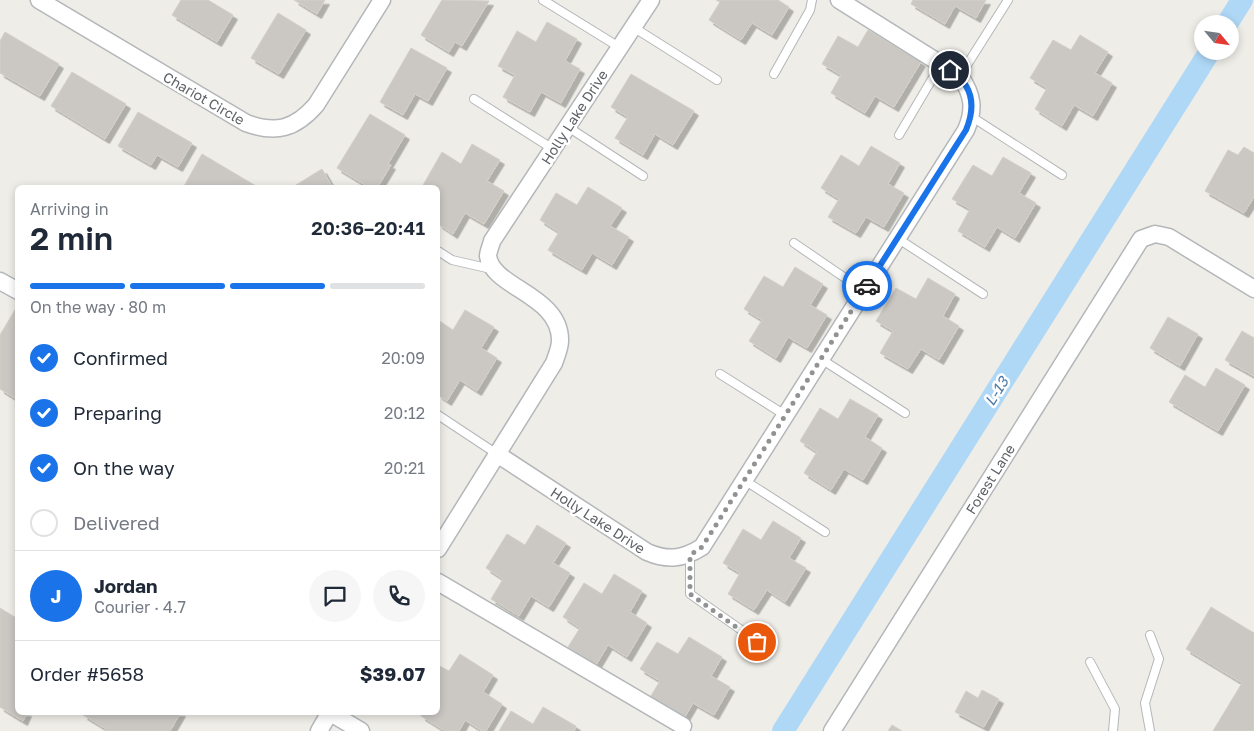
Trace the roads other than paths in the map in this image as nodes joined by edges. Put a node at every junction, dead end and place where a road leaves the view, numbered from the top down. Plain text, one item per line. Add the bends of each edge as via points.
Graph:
1 (39, 0) edge
2 (382, 0) edge
3 (544, 0) edge
4 (651, 0) edge
5 (812, 0) edge
6 (840, 0) edge
7 (1008, 0) edge
8 (633, 27) junction
9 (620, 48) junction
10 (941, 64) junction
11 (774, 74) dead end
12 (960, 76) junction
13 (717, 80) dead end
14 (474, 99) dead end
15 (972, 117) junction
16 (568, 127) junction
17 (899, 134) dead end
18 (553, 149) junction
19 (1062, 175) dead end
20 (643, 176) dead end
21 (897, 238) junction
22 (794, 243) dead end
23 (440, 252) edge
24 (493, 269) junction
25 (0, 281) edge
26 (15, 289) edge
27 (1254, 289) edge
28 (864, 291) junction
29 (983, 294) dead end
30 (821, 359) junction
31 (720, 374) dead end
32 (904, 413) dead end
33 (786, 415) junction
34 (440, 416) edge
35 (497, 454) junction
36 (744, 480) junction
37 (825, 532) dead end
38 (440, 546) edge
39 (690, 555) junction
40 (440, 583) edge
41 (1150, 635) dead end
42 (757, 642) dead end
43 (1090, 662) dead end
44 (329, 715) edge
45 (333, 715) edge
46 (683, 726) dead end
47 (319, 731) edge
48 (361, 731) edge
49 (832, 731) edge
50 (1113, 731) edge
51 (1150, 731) edge

1 - 2 street, Chariot Circle via 246,123 277,129 300,120 316,105
3 - 9 lane
4 - 8 street, Holly Lake Drive
5 - 11 lane via 810,10
6 - 10 street via 858,8
7 - 12 lane
8 - 9 street, Holly Lake Drive
8 - 13 lane
9 - 16 street, Holly Lake Drive
10 - 12 street
10 - 17 lane
12 - 15 street via 970,95
14 - 18 lane
15 - 19 lane
15 - 21 street
16 - 18 street, Holly Lake Drive
16 - 20 lane
18 - 24 street, Holly Lake Drive via 492,241 488,256
21 - 28 street
21 - 29 lane
22 - 28 lane
23 - 24 lane via 452,260
24 - 35 street via 552,315 559,328 560,343 554,363
25 - 26 street
27 - 49 street, Forest Lane via 1169,237 1155,234 1141,239
28 - 30 street
30 - 32 lane
30 - 33 street
31 - 33 lane
33 - 36 street
34 - 35 lane
35 - 38 street
35 - 39 street, Holly Lake Drive via 648,552 661,558 675,559
36 - 37 lane
36 - 39 street via 702,547
39 - 42 lane via 690,594
40 - 46 street
41 - 51 lane via 1159,659 1145,703
43 - 50 lane via 1114,709
44 - 47 street
45 - 48 street

